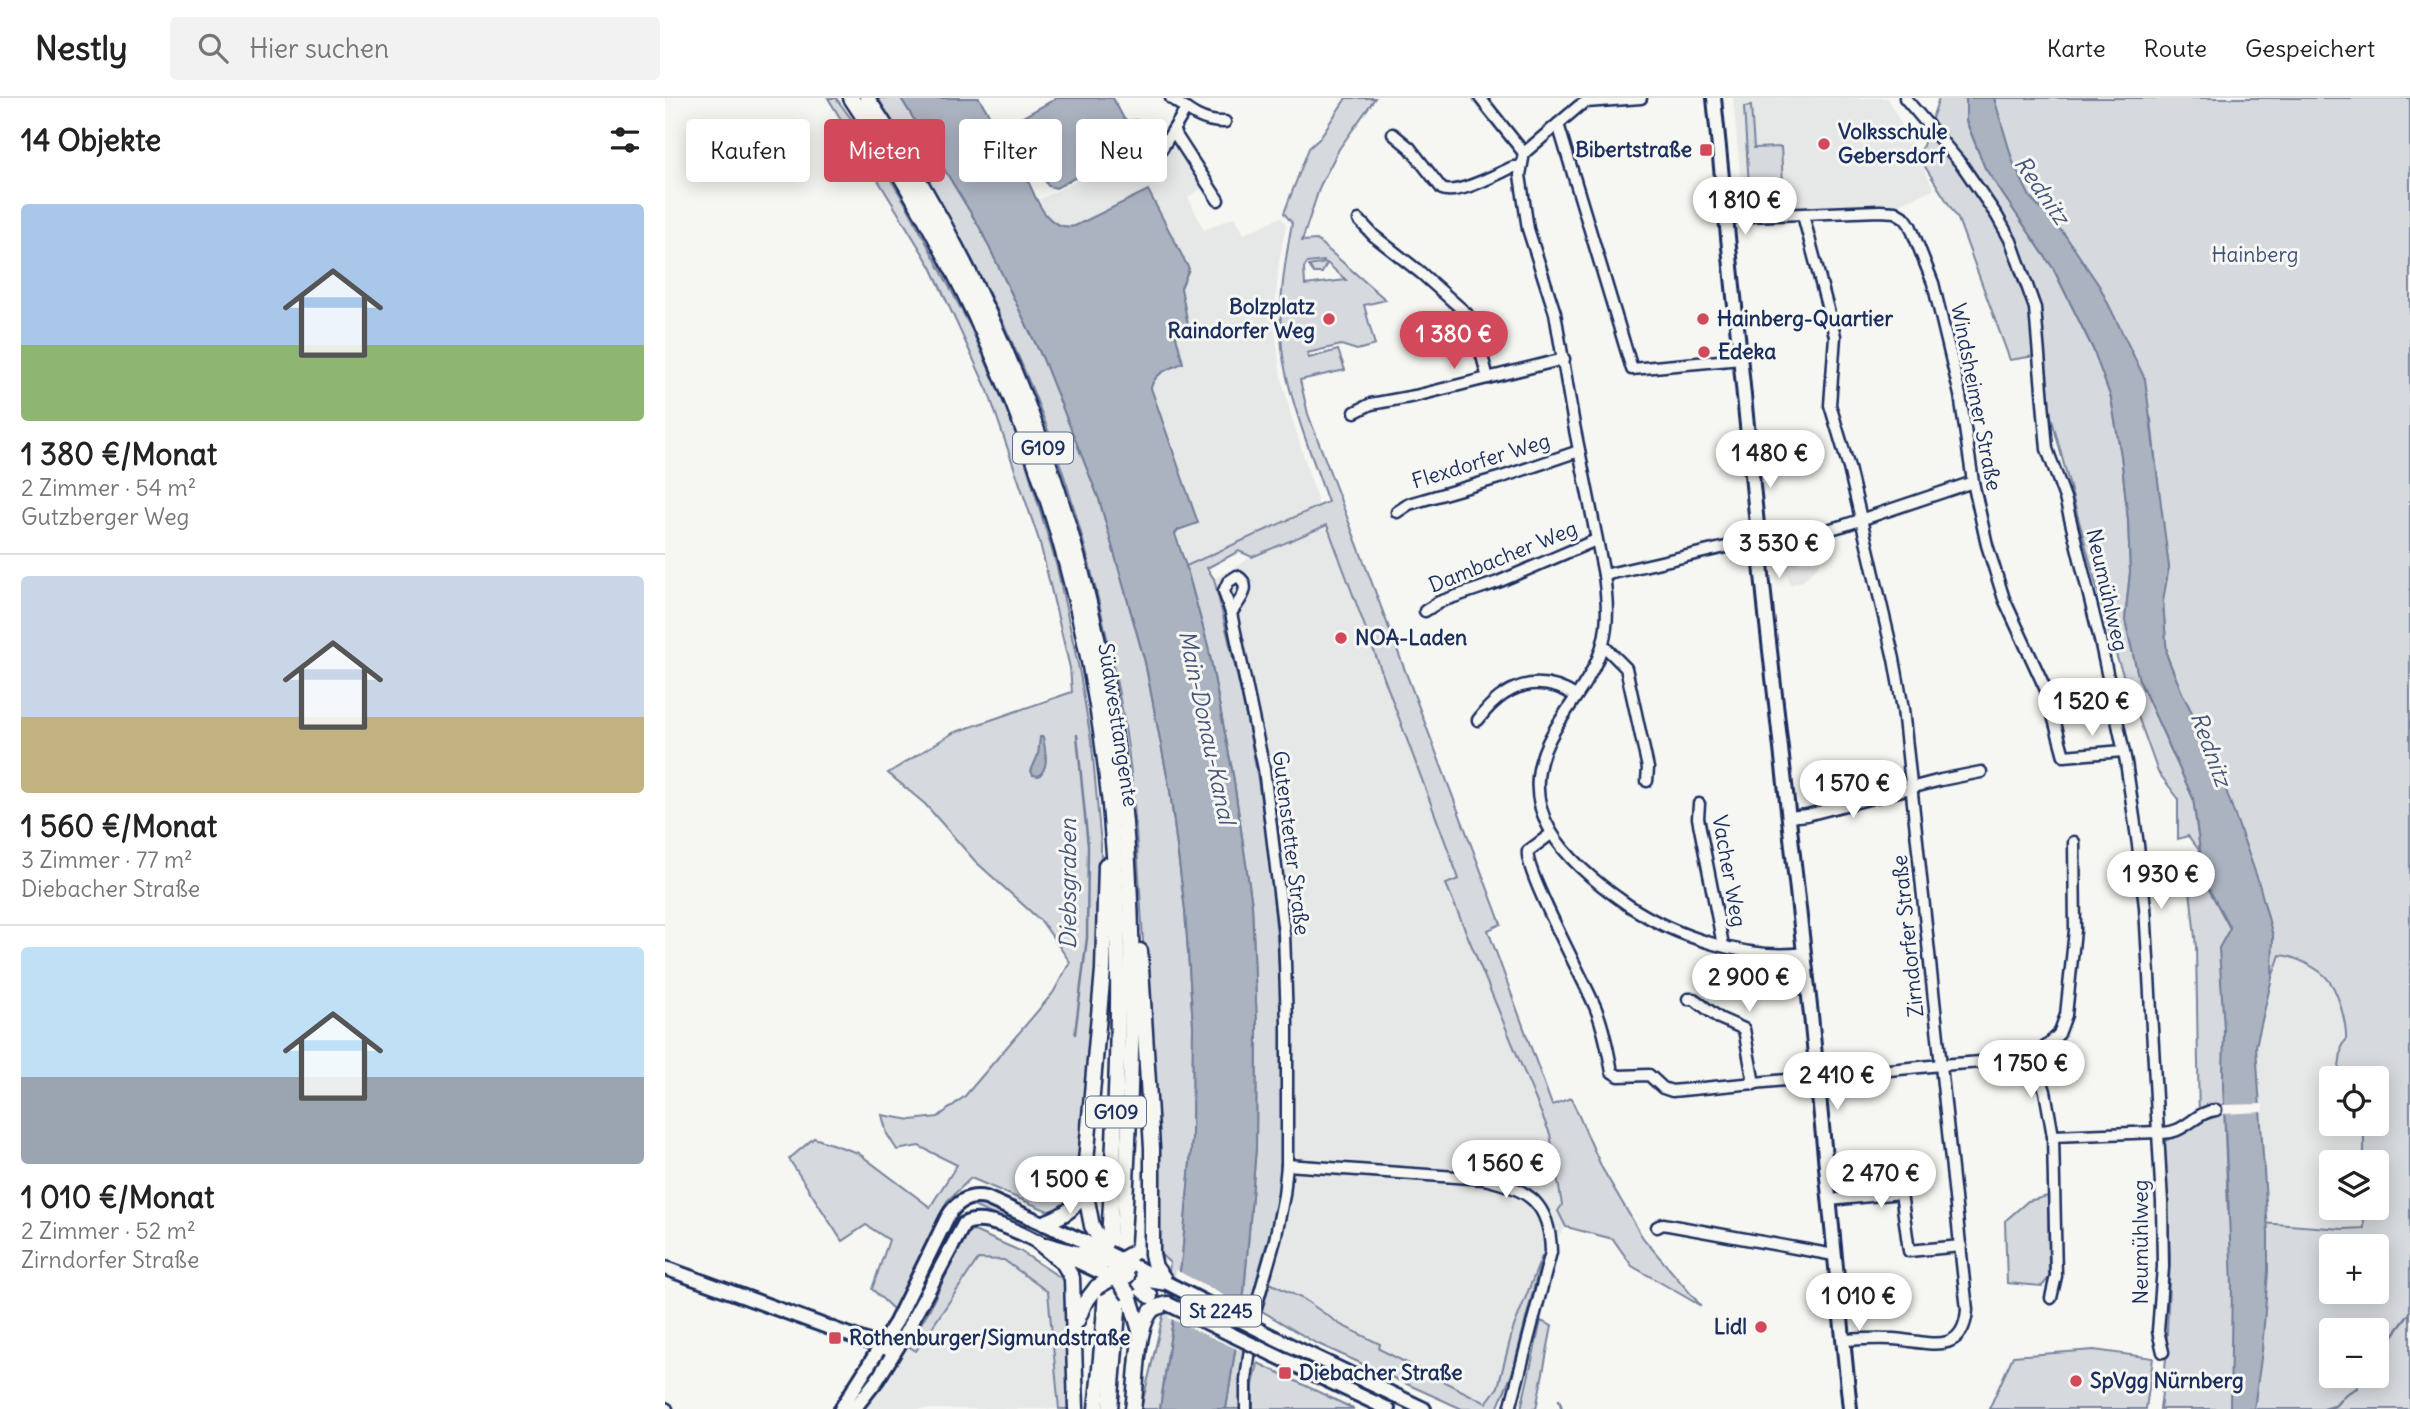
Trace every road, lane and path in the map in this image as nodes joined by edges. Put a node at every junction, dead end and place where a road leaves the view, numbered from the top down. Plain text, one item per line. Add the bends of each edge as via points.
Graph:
1 (851, 98) edge
2 (867, 98) edge
3 (1171, 98) edge
4 (1481, 98) edge
5 (1641, 98) edge
6 (1714, 98) edge
7 (1905, 98) edge
8 (1585, 100) edge
9 (1186, 109) junction
10 (1225, 122) dead end
11 (1558, 124) junction
12 (1174, 132) junction
13 (1393, 134) dead end
14 (1167, 142) edge
15 (1524, 153) junction
16 (1520, 167) junction
17 (1218, 200) dead end
18 (1803, 215) junction
19 (1726, 218) junction
20 (1359, 220) dead end
21 (1564, 359) junction
22 (1741, 359) junction
23 (1488, 378) junction
24 (1355, 412) dead end
25 (1579, 451) junction
26 (1973, 482) junction
27 (1397, 512) dead end
28 (1861, 521) junction
29 (1596, 540) junction
30 (1758, 540) junction
31 (1604, 575) junction
32 (1425, 611) dead end
33 (1231, 613) dead end
34 (1603, 645) junction
35 (1576, 696) junction
36 (1478, 720) dead end
37 (2123, 751) junction
38 (1981, 772) dead end
39 (1647, 781) dead end
40 (1912, 788) junction
41 (1699, 804) dead end
42 (1111, 814) junction
43 (1789, 817) junction
44 (1551, 834) junction
45 (2074, 842) dead end
46 (1131, 917) junction
47 (1723, 945) junction
48 (1804, 953) junction
49 (1688, 999) dead end
50 (2034, 1058) junction
51 (1941, 1065) junction
52 (1817, 1078) junction
53 (1754, 1084) junction
54 (2216, 1110) dead end
55 (2158, 1132) junction
56 (2053, 1136) junction
57 (1287, 1166) junction
58 (1084, 1184) junction
59 (1829, 1200) junction
60 (1152, 1218) junction
61 (1044, 1223) junction
62 (1657, 1227) dead end
63 (1083, 1241) joint
64 (1038, 1242) junction
65 (1961, 1246) junction
66 (1834, 1255) junction
67 (1116, 1266) junction
68 (665, 1268) edge
69 (1167, 1283) junction
70 (1150, 1296) joint
71 (2051, 1298) dead end
72 (1166, 1304) junction
73 (1075, 1327) junction
74 (1141, 1334) junction
75 (1843, 1340) junction
76 (882, 1347) junction
77 (895, 1352) junction
78 (2163, 1352) dead end
79 (841, 1409) edge
80 (854, 1409) edge
81 (1076, 1409) edge
82 (1096, 1409) edge
83 (1109, 1409) edge
84 (1133, 1409) edge
85 (1246, 1409) edge
86 (1388, 1409) edge
87 (1424, 1409) edge
88 (1510, 1409) edge
89 (1850, 1409) edge

1 - 42 highway, Südwesttangente / G109 via 970,300 1017,409 1073,591 1096,703
2 - 46 highway, Südwesttangente / G109 via 940,217 981,297 1056,486 1086,587 1108,693
3 - 9 street
4 - 15 street
5 - 8 street
6 - 19 main road
7 - 37 street, Neumühlweg via 1962,165 1997,216 2024,274 2035,308 2047,449 2065,498
8 - 11 street
9 - 10 street via 1208,121
9 - 12 street
11 - 15 street
11 - 22 street via 1632,369
12 - 14 street
12 - 17 street
13 - 16 street via 1448,191
15 - 16 street
16 - 21 street via 1523,209
18 - 19 street, Windsheimer Straße
18 - 26 street, Windsheimer Straße via 1895,212 1910,225 1945,329
18 - 28 street, Zirndorfer Straße via 1835,336 1830,405
19 - 22 main road
20 - 23 street via 1468,314
21 - 23 street
21 - 25 street
22 - 30 main road
23 - 24 street via 1371,404
25 - 27 street, Flexdorfer Weg via 1409,504
25 - 29 street
26 - 28 street
26 - 37 street, Windsheimer Straße via 1994,569 2046,690 2064,756
28 - 30 street
28 - 40 street, Zirndorfer Straße via 1894,659
29 - 31 street
29 - 32 street, Dambacher Weg
30 - 31 street
30 - 43 main road
31 - 34 street
33 - 57 street, Gutenstetter Straße via 1264,769 1284,933
34 - 35 street
34 - 39 street via 1626,668
35 - 36 street via 1553,684 1530,684 1495,700
35 - 44 street via 1552,734 1539,773 1538,797
37 - 55 street, Neumühlweg via 2145,907
38 - 40 street
40 - 43 street
40 - 51 street, Zirndorfer Straße
41 - 47 street, Vacher Weg
42 - 58 highway
42 - 82 highway, Südwesttangente / G109 via 1117,917 1117,1068
43 - 48 main road
44 - 47 street via 1597,883 1633,909 1696,939
44 - 53 street via 1528,850 1526,857 1597,1011 1612,1072 1649,1075 1672,1091
45 - 50 street via 2075,930 2066,1015 2059,1034
46 - 60 highway via 1139,937
46 - 83 highway, Südwesttangente / G109 via 1128,1140
47 - 48 street
48 - 52 main road
49 - 53 street via 1744,1029
50 - 51 street
50 - 56 street
51 - 52 street
51 - 65 street, Zirndorfer Straße
52 - 53 street
52 - 59 main road
54 - 55 street via 2200,1115 2179,1131
55 - 56 street
55 - 78 street, Neumühlweg via 2163,1267 2158,1331
56 - 71 street via 2056,1276
57 - 85 street, Gutenstetter Straße via 1275,1240 1255,1310
57 - 88 street via 1484,1179 1509,1184 1539,1203 1551,1233 1551,1252
58 - 61 highway via 1072,1209
58 - 67 highway via 1092,1226
59 - 65 street via 1901,1193 1909,1251
59 - 66 main road
60 - 67 highway via 1144,1240
60 - 69 highway via 1153,1262
61 - 63 main road
61 - 76 main road via 983,1197 957,1205
62 - 66 street via 1663,1224
63 - 67 highway
64 - 67 highway
64 - 73 highway via 1071,1274
64 - 77 main road via 987,1221 964,1224
65 - 75 street, Zirndorfer Straße via 1966,1323 1951,1341 1942,1345 1894,1339
66 - 75 main road
67 - 69 highway via 1149,1281
67 - 70 highway
67 - 73 highway, bridge via 1081,1309
67 - 74 highway
68 - 76 main road
69 - 87 main road, St 2245, bridge
70 - 72 main road, St 2245
72 - 74 highway via 1149,1314
72 - 86 main road, St 2245, bridge
73 - 81 highway
74 - 84 highway
75 - 89 main road
76 - 77 main road
76 - 79 main road
77 - 80 main road

